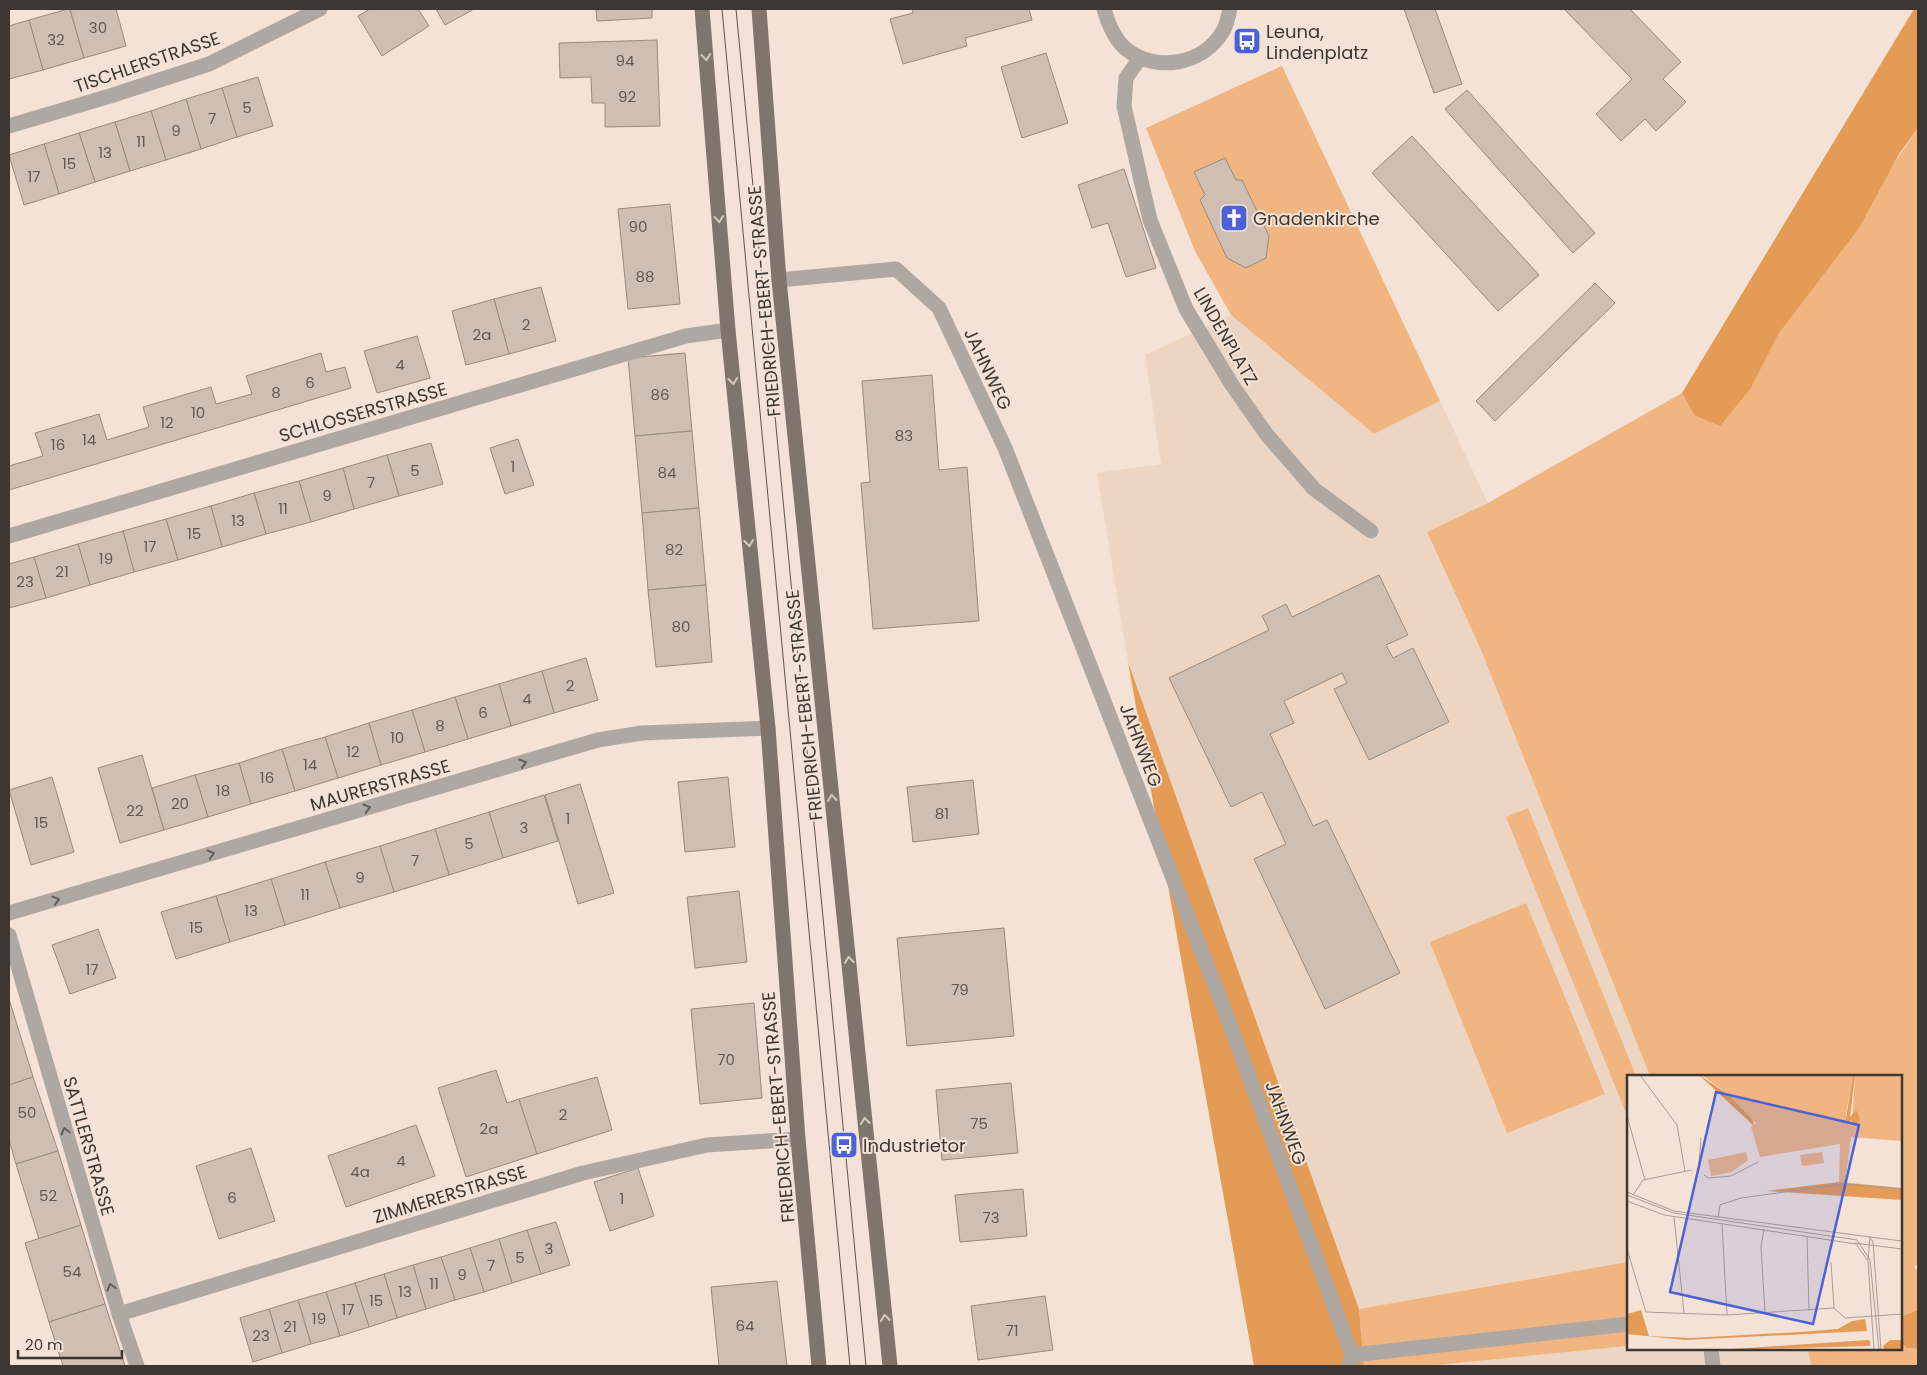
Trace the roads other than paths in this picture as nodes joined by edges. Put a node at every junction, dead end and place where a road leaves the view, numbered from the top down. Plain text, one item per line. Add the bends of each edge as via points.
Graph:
1 (320, 9) edge
2 (702, 9) edge
3 (759, 9) edge
4 (1104, 9) edge
5 (1230, 9) edge
6 (1140, 58) junction
7 (9, 126) edge
8 (779, 280) junction
9 (728, 330) junction
10 (1370, 531) dead end
11 (9, 536) edge
12 (768, 728) junction
13 (9, 913) edge
14 (9, 935) edge
15 (16, 985) edge
16 (798, 1139) junction
17 (119, 1314) junction
18 (1627, 1324) edge
19 (1711, 1350) edge
20 (1351, 1361) edge
21 (137, 1366) edge
22 (819, 1366) edge
23 (890, 1366) edge
24 (1713, 1366) edge

1 - 7 street, TISCHLERSTRASSE via 209,64
2 -> 9 main road, FRIEDRICH-EBERT-STRASSE
3 - 8 main road, FRIEDRICH-EBERT-STRASSE
4 - 6 street via 1109,26 1124,48
5 - 6 street via 1224,30 1211,47 1186,61 1164,64
6 - 10 street, LINDENPLATZ via 1126,78 1124,106 1150,220 1186,309 1267,435 1314,489
8 - 20 street, JAHNWEG via 896,269 939,308 1005,448 1224,1010
23 -> 8 main road, FRIEDRICH-EBERT-STRASSE
9 - 11 street, SCHLOSSERSTRASSE via 686,336
9 -> 12 main road, FRIEDRICH-EBERT-STRASSE
13 -> 12 street, MAURERSTRASSE via 598,740 642,733
12 - 16 main road, FRIEDRICH-EBERT-STRASSE
14 - 15 street, SATTLERSTRASSE
17 -> 15 street, SATTLERSTRASSE
16 - 17 street, ZIMMERERSTRASSE via 707,1145 583,1173
16 - 22 main road, FRIEDRICH-EBERT-STRASSE
17 - 21 street, SATTLERSTRASSE
18 - 20 street
19 - 24 street

